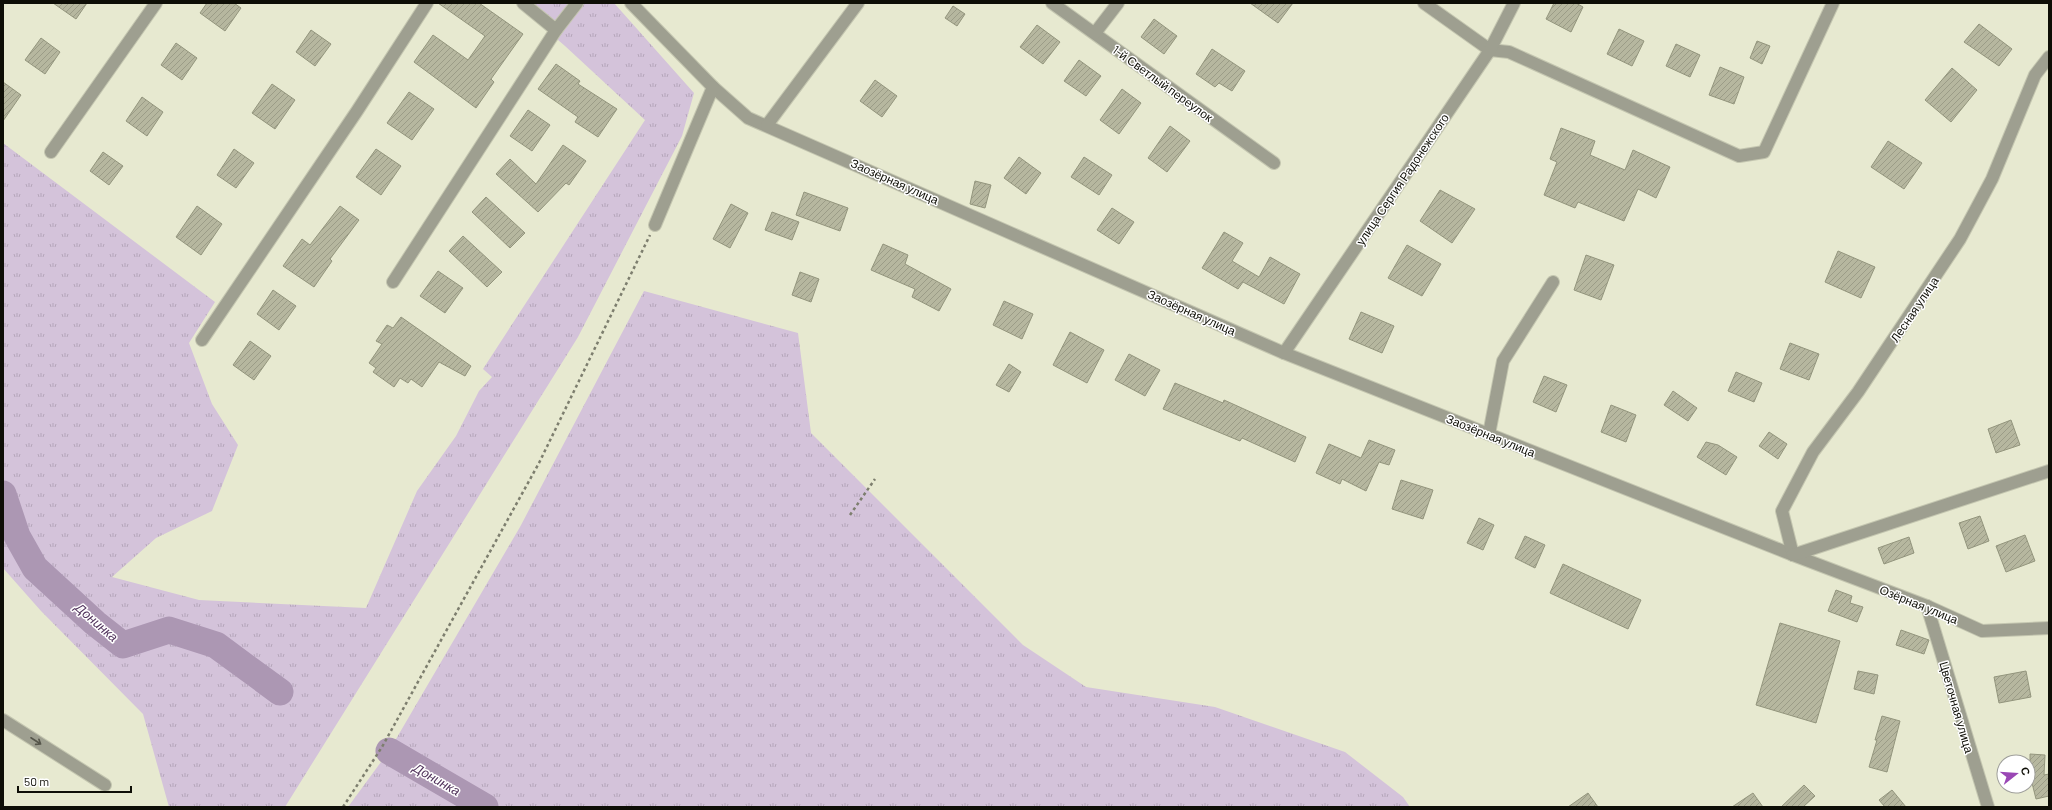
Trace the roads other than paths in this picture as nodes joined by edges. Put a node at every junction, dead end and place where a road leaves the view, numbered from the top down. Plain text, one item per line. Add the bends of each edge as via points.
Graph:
1 (156, 3) edge
2 (427, 3) edge
3 (523, 3) edge
4 (577, 3) edge
5 (631, 3) edge
6 (858, 3) edge
7 (1052, 3) edge
8 (1118, 3) edge
9 (1424, 3) edge
10 (1514, 3) edge
11 (1833, 3) edge
12 (556, 30) junction
13 (1095, 34) junction
14 (1490, 50) junction
15 (2049, 57) edge
16 (713, 87) junction
17 (767, 125) junction
18 (51, 152) dead end
19 (1274, 163) dead end
20 (655, 225) road end
21 (393, 282) dead end
22 (1553, 282) dead end
23 (202, 340) dead end
24 (1284, 352) junction
25 (1488, 434) junction
26 (2049, 471) edge
27 (1793, 555) junction
28 (1927, 606) junction
29 (2049, 628) edge
30 (3, 720) edge
31 (105, 785) dead end
32 (1988, 807) edge

1 - 18 street
2 - 23 street
3 - 12 street
4 - 12 street
5 - 16 street, Заозёрная улица
6 - 17 street
7 - 13 street, 1-й Светлый переулок
8 - 13 street
9 - 14 street
10 - 14 street, улица Сергия Радонежского
11 - 14 street via 1764,152 1739,156 1509,52
12 - 21 street
13 - 19 street, 1-й Светлый переулок
14 - 24 street, улица Сергия Радонежского
15 - 27 street, Лесная улица via 2035,75 1992,179 1960,239 1858,392 1813,452 1782,511
16 - 17 street, Заозёрная улица via 748,118
16 - 20 street
17 - 24 street, Заозёрная улица
22 - 25 street via 1503,361
24 - 25 street, Заозёрная улица
25 - 27 street, Заозёрная улица
26 - 27 street
27 - 28 street, Озёрная улица
28 - 29 street, Озёрная улица via 1982,631
28 - 32 street, Цветочная улица
30 -> 31 street

